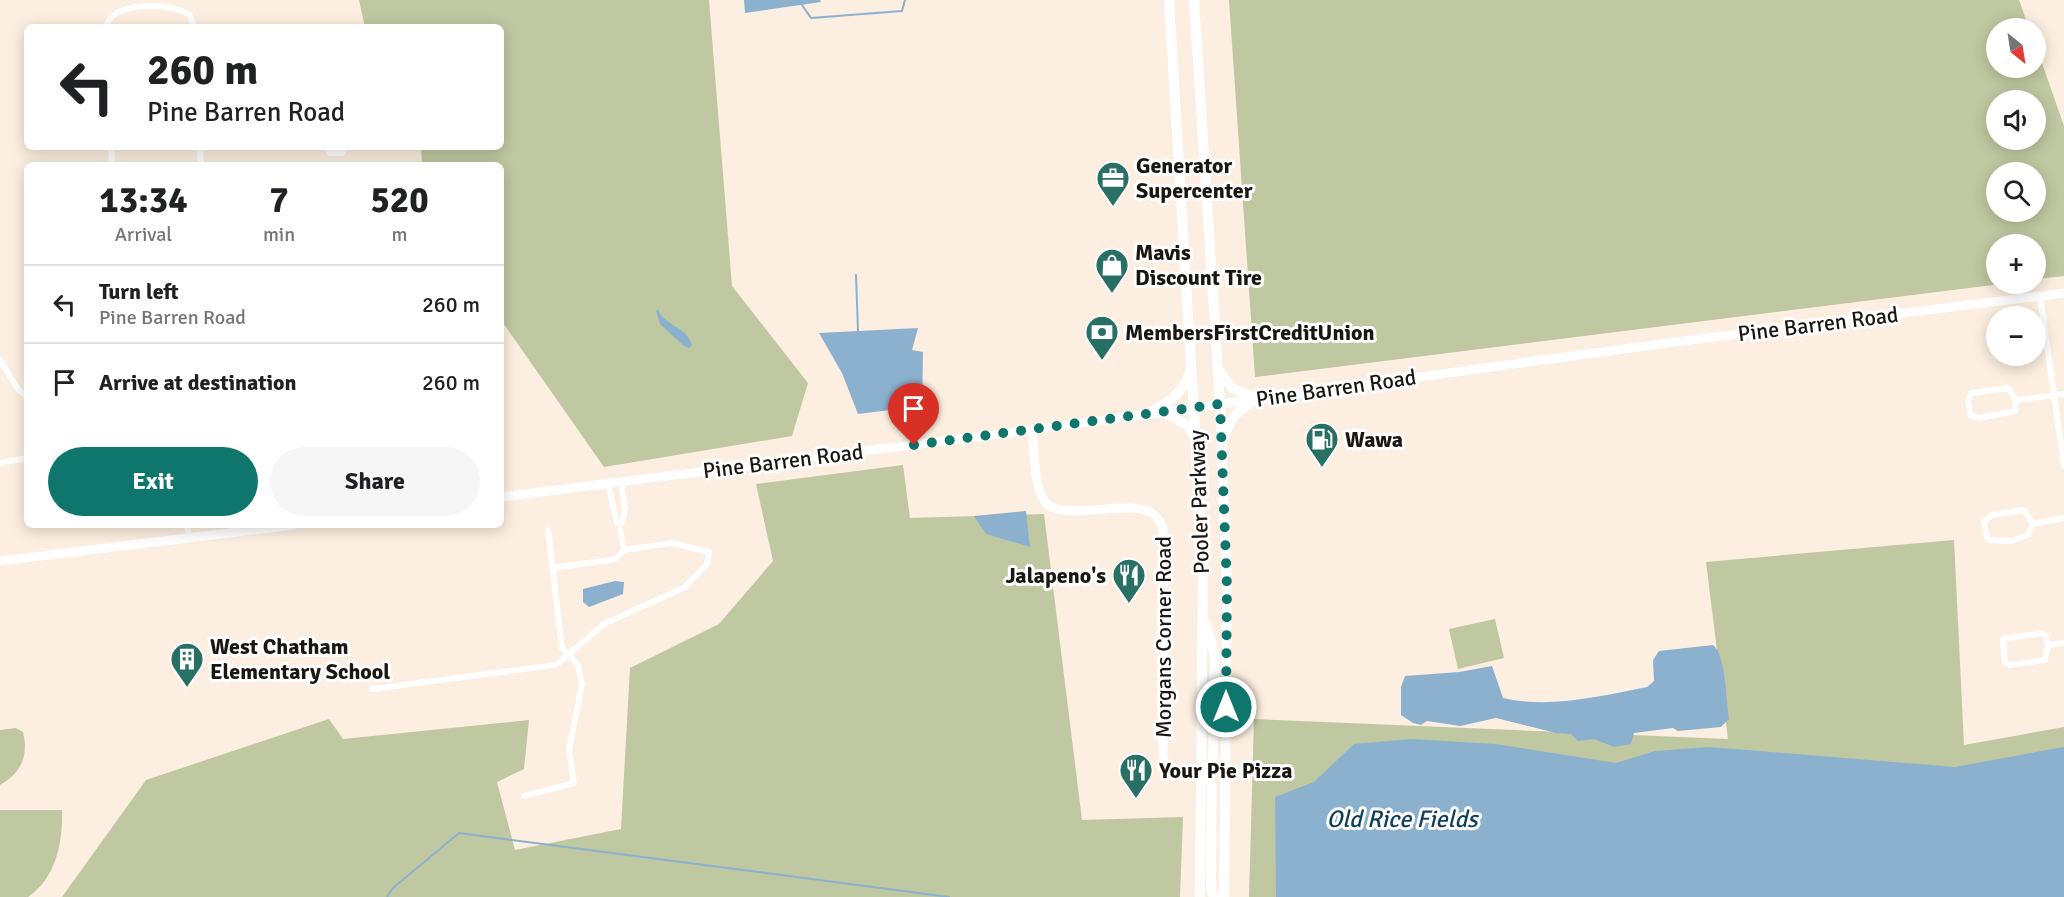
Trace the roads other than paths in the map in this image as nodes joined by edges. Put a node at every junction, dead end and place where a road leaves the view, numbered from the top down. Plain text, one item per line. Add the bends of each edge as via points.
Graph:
1 (1169, 0) edge
2 (1188, 0) edge
3 (1194, 0) edge
4 (147, 3) edge
5 (108, 24) edge
6 (194, 24) edge
7 (1196, 32) junction
8 (328, 150) edge
9 (344, 150) edge
10 (336, 155) junction
11 (336, 162) edge
12 (2064, 293) edge
13 (2040, 296) junction
14 (0, 360) edge
15 (1192, 366) junction
16 (1218, 368) junction
17 (24, 394) edge
18 (2064, 394) edge
19 (2054, 395) junction
20 (1258, 399) junction
21 (2016, 400) junction
22 (1220, 404) junction
23 (1195, 408) junction
24 (1163, 412) junction
25 (1145, 415) junction
26 (1032, 430) junction
27 (1222, 444) junction
28 (1197, 445) junction
29 (24, 459) edge
30 (0, 463) edge
31 (2064, 466) edge
32 (621, 482) junction
33 (608, 483) junction
34 (504, 497) edge
35 (2064, 518) edge
36 (2033, 524) junction
37 (620, 526) junction
38 (187, 528) edge
39 (270, 528) edge
40 (548, 529) dead end
41 (189, 538) junction
42 (624, 550) junction
43 (0, 561) edge
44 (553, 568) junction
45 (1203, 609) junction
46 (2064, 643) edge
47 (2048, 645) junction
48 (569, 655) junction
49 (372, 688) dead end
50 (1226, 773) junction
51 (1201, 774) junction
52 (524, 796) dead end
53 (1200, 897) edge
54 (1214, 897) edge
55 (1224, 897) edge

1 - 15 main road, Pooler Parkway
2 - 7 main road
3 - 7 main road, Pooler Parkway
4 - 5 street via 123,7
4 - 6 street via 183,10
7 - 16 main road, Pooler Parkway
8 - 10 street
9 - 10 street
10 - 11 street
12 - 13 main road, Pine Barren Road
13 - 19 street
13 - 20 main road, Pine Barren Road
14 - 17 street
15 - 23 main road, Pooler Parkway
15 - 25 main road via 1181,391
16 - 20 main road via 1232,388
16 - 22 main road, Pooler Parkway
18 - 19 street
19 - 21 street
19 - 31 street
20 - 22 main road, Pine Barren Road
20 - 27 main road via 1237,412
21 - 21 street via 2015,411 1980,418 1971,416 1968,401 1971,393 2008,388
22 - 23 main road, Pine Barren Road
22 - 27 main road, Pooler Parkway
23 - 24 main road, Pine Barren Road
23 - 28 main road, Pooler Parkway
24 - 25 main road, Pine Barren Road
24 - 28 main road via 1187,425
25 - 26 main road, Pine Barren Road
26 - 32 main road, Pine Barren Road
26 - 51 main road, Morgans Corner Road via 1040,492 1046,503 1058,510 1140,507 1154,514 1163,527 1163,755 1166,769
27 - 50 main road, Pooler Parkway via 1227,587
28 - 45 main road, Pooler Parkway
29 - 30 street
32 - 33 main road, Pine Barren Road
32 - 37 street via 624,509
33 - 34 main road, Pine Barren Road
33 - 37 street
35 - 36 street
36 - 36 street via 2024,510 1992,515 1984,521 1989,540 2011,541 2028,535
37 - 42 street
38 - 41 street
39 - 41 main road
40 - 44 street
41 - 43 main road
42 - 44 street via 612,560
42 - 48 street via 675,543 709,552 708,561 683,589 604,624
44 - 48 street via 562,648
45 - 50 main road via 1215,656 1213,760
45 - 51 main road, Pooler Parkway
46 - 47 street
47 - 47 street via 2042,633 2007,637 2001,642 2004,661 2010,665 2045,660
48 - 49 street via 553,666
48 - 52 street via 578,665 582,687 569,749 574,783
50 - 55 main road, Pooler Parkway
51 - 53 main road, Pooler Parkway
51 - 54 main road via 1208,776 1212,787

